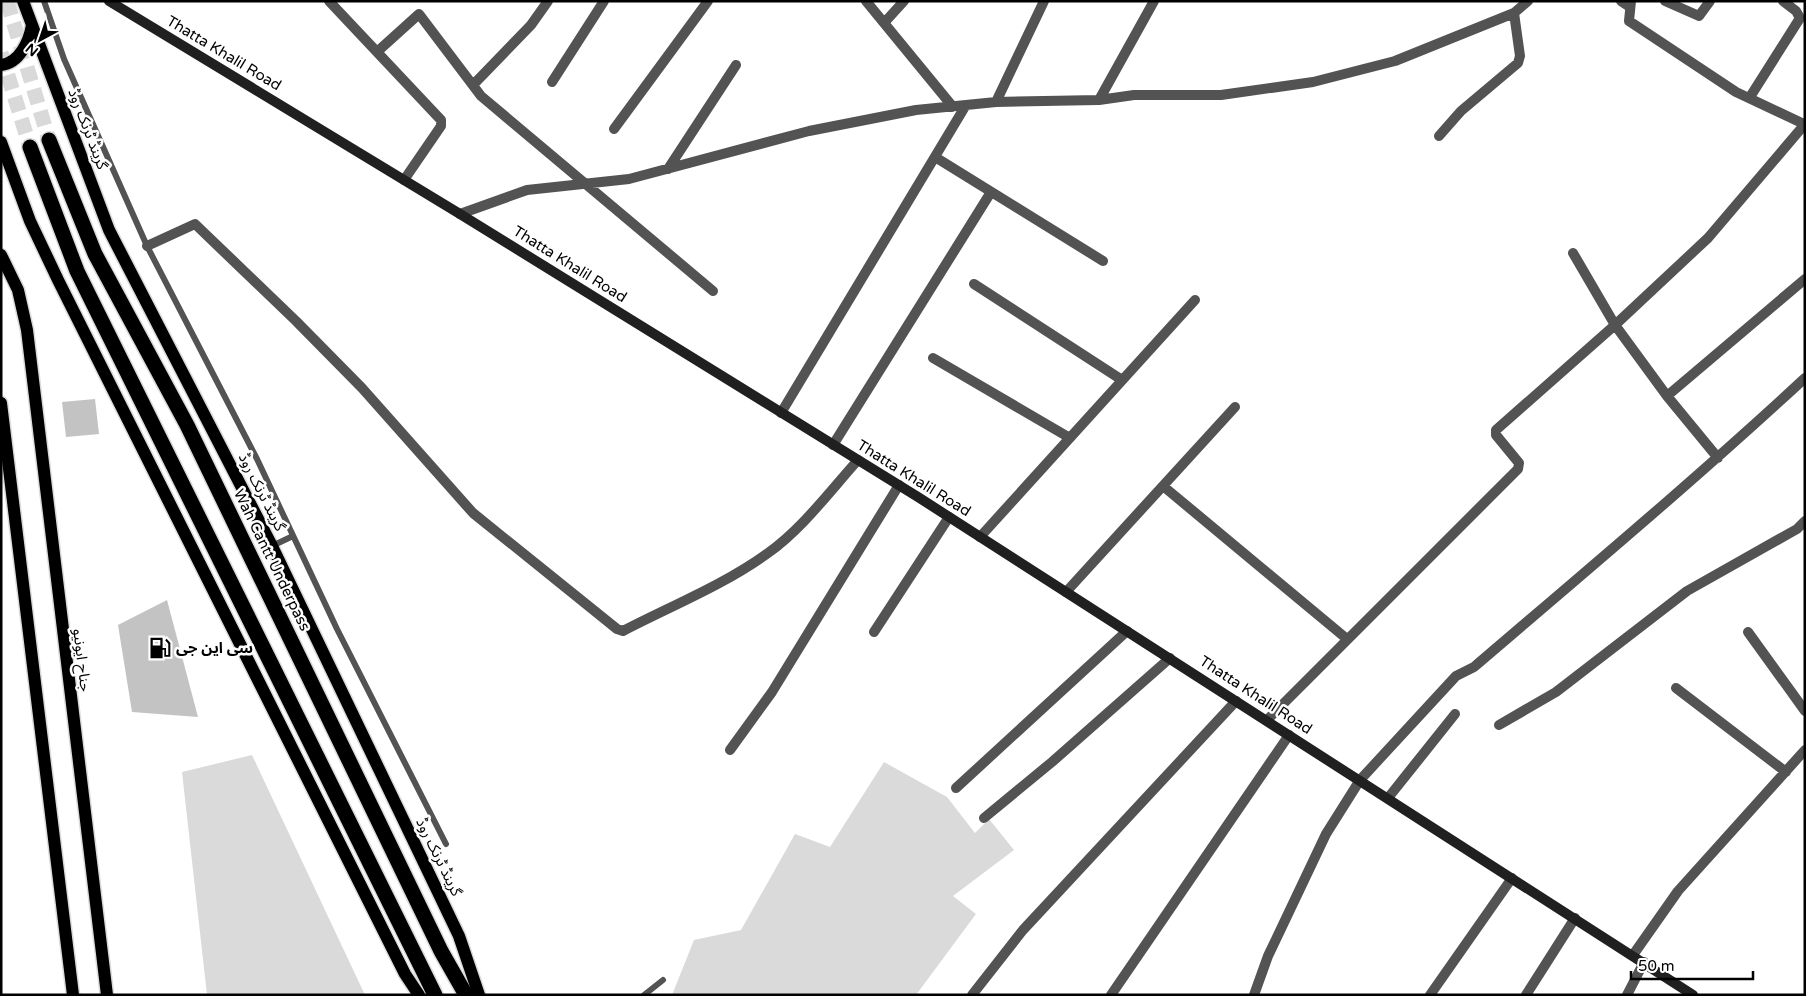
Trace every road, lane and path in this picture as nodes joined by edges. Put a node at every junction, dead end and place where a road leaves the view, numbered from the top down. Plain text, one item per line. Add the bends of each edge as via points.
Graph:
1 (23, 1) edge
2 (44, 1) edge
3 (109, 1) edge
4 (329, 1) edge
5 (548, 1) edge
6 (604, 1) edge
7 (708, 1) edge
8 (866, 1) edge
9 (904, 1) edge
10 (1044, 1) edge
11 (1154, 1) edge
12 (1528, 1) edge
13 (1665, 1) edge
14 (1710, 1) edge
15 (1783, 1) edge
16 (1628, 3) edge
17 (1514, 13) junction
18 (884, 23) junction
19 (32, 25) junction
20 (378, 51) junction
21 (1, 65) edge
22 (736, 65) dead end
23 (552, 82) dead end
24 (473, 85) junction
25 (1750, 97) junction
26 (1099, 100) junction
27 (996, 102) junction
28 (966, 105) junction
29 (953, 107) junction
30 (1804, 124) edge
31 (614, 129) dead end
32 (1439, 136) dead end
33 (49, 140) tunnel mouth
34 (1, 142) edge
35 (30, 147) tunnel mouth
36 (935, 157) junction
37 (668, 169) junction
38 (404, 180) junction
39 (585, 184) junction
40 (991, 192) junction
41 (460, 214) junction
42 (147, 246) junction
43 (1573, 253) dead end
44 (1, 255) edge
45 (1104, 261) dead end
46 (1805, 279) edge
47 (974, 284) dead end
48 (713, 291) dead end
49 (1195, 300) dead end
50 (1615, 325) junction
51 (933, 358) dead end
52 (1805, 378) edge
53 (1122, 380) junction
54 (1667, 396) junction
55 (1, 404) edge
56 (1235, 407) dead end
57 (781, 412) junction
58 (1070, 438) junction
59 (834, 445) junction
60 (1718, 458) junction
61 (858, 460) junction
62 (899, 485) junction
63 (1163, 486) junction
64 (949, 517) junction
65 (1805, 521) edge
66 (292, 536) junction
67 (980, 537) junction
68 (272, 546) junction
69 (1066, 592) junction
70 (1126, 631) junction
71 (874, 632) dead end
72 (1748, 632) dead end
73 (1347, 639) junction
74 (1170, 658) junction
75 (1676, 688) dead end
76 (1236, 700) junction
77 (1805, 711) edge
78 (1455, 714) dead end
79 (1266, 720) junction
80 (1499, 724) dead end
81 (1289, 735) junction
82 (730, 750) dead end
83 (1805, 750) edge
84 (1786, 772) junction
85 (1360, 780) junction
86 (956, 788) dead end
87 (1388, 798) junction
88 (984, 818) dead end
89 (446, 844) dead end
90 (1512, 878) junction
91 (1575, 918) junction
92 (1634, 955) junction
93 (1644, 962) junction
94 (663, 980) dead end
95 (73, 995) edge
96 (107, 995) edge
97 (419, 995) edge
98 (436, 995) edge
99 (466, 995) edge
100 (479, 995) edge
101 (644, 995) edge
102 (972, 995) edge
103 (1112, 995) edge
104 (1254, 995) edge
105 (1430, 995) edge
106 (1526, 995) edge
107 (1627, 995) edge
108 (1693, 995) edge

1 - 19 main road, گرینڈ ٹرنک روڈ
2 - 42 lane via 64,59
3 - 38 street, Thatta Khalil Road
4 - 20 street
5 - 24 street via 531,25
6 - 23 street
7 - 31 street
8 - 18 street
9 - 18 street
10 - 27 street
11 - 26 street
12 - 17 street
13 - 14 street via 1699,16
15 - 25 street via 1800,18
16 - 25 street via 1629,21 1736,92
17 - 26 street via 1395,62 1313,82 1222,95 1134,95
17 - 32 street via 1520,56 1518,63 1466,106
18 - 29 street
19 - 21 main road via 30,38 20,53
19 - 68 main road, گرینڈ ٹرنک روڈ via 109,230
20 - 24 street via 419,14
20 - 38 street via 441,120 441,126
22 - 37 street
24 - 39 street via 481,96
25 - 30 street
26 - 27 street
27 - 28 street
28 - 29 street
28 - 36 street
29 - 37 street via 916,110 809,131
30 - 50 street via 1708,238
33 - 99 highway, Wah Cantt Underpass via 95,254 187,425 437,942
34 - 97 main road via 30,221 58,280 405,974
35 - 98 highway via 77,271
36 - 40 street
36 - 57 street
37 - 39 street via 629,179
38 - 41 street, Thatta Khalil Road
39 - 41 street via 528,190
39 - 48 street
40 - 45 street
40 - 59 street
41 - 57 street, Thatta Khalil Road
42 - 61 street via 195,224 362,388 473,514 623,631 768,553 804,520
42 - 66 lane via 257,459
43 - 50 street
44 - 96 main road, جناح ایونیو via 18,290 27,330
46 - 54 street
47 - 53 street
49 - 53 street
50 - 54 street
50 - 73 street via 1496,430 1496,435 1518,463 1518,469
51 - 58 street
52 - 60 street
53 - 58 street
54 - 60 street
55 - 95 main road
56 - 63 street
57 - 59 street, Thatta Khalil Road
58 - 67 street
59 - 61 street, Thatta Khalil Road
60 - 85 street via 1474,667 1456,676
61 - 62 street, Thatta Khalil Road
62 - 64 street, Thatta Khalil Road
62 - 82 street via 772,692
63 - 69 street
63 - 73 street
64 - 67 street, Thatta Khalil Road
64 - 71 street
65 - 80 street via 1687,591 1556,692
66 - 68 lane
66 - 89 lane
67 - 69 street, Thatta Khalil Road
68 - 100 main road, گرینڈ ٹرنک روڈ via 459,936
69 - 70 street, Thatta Khalil Road
70 - 74 street, Thatta Khalil Road
70 - 86 street
72 - 77 street
73 - 79 street
74 - 76 street, Thatta Khalil Road
74 - 88 street
75 - 84 street
76 - 79 street, Thatta Khalil Road
76 - 102 street via 1023,930
78 - 87 street
79 - 81 street, Thatta Khalil Road
81 - 85 street, Thatta Khalil Road
81 - 103 street
83 - 84 street
84 - 92 street via 1678,891
85 - 87 street, Thatta Khalil Road
85 - 104 street via 1326,834 1268,956
87 - 90 street, Thatta Khalil Road
90 - 91 street, Thatta Khalil Road
90 - 105 street
91 - 92 street, Thatta Khalil Road
91 - 106 street
92 - 93 street, Thatta Khalil Road
93 - 107 street
93 - 108 street, Thatta Khalil Road
94 - 101 lane

